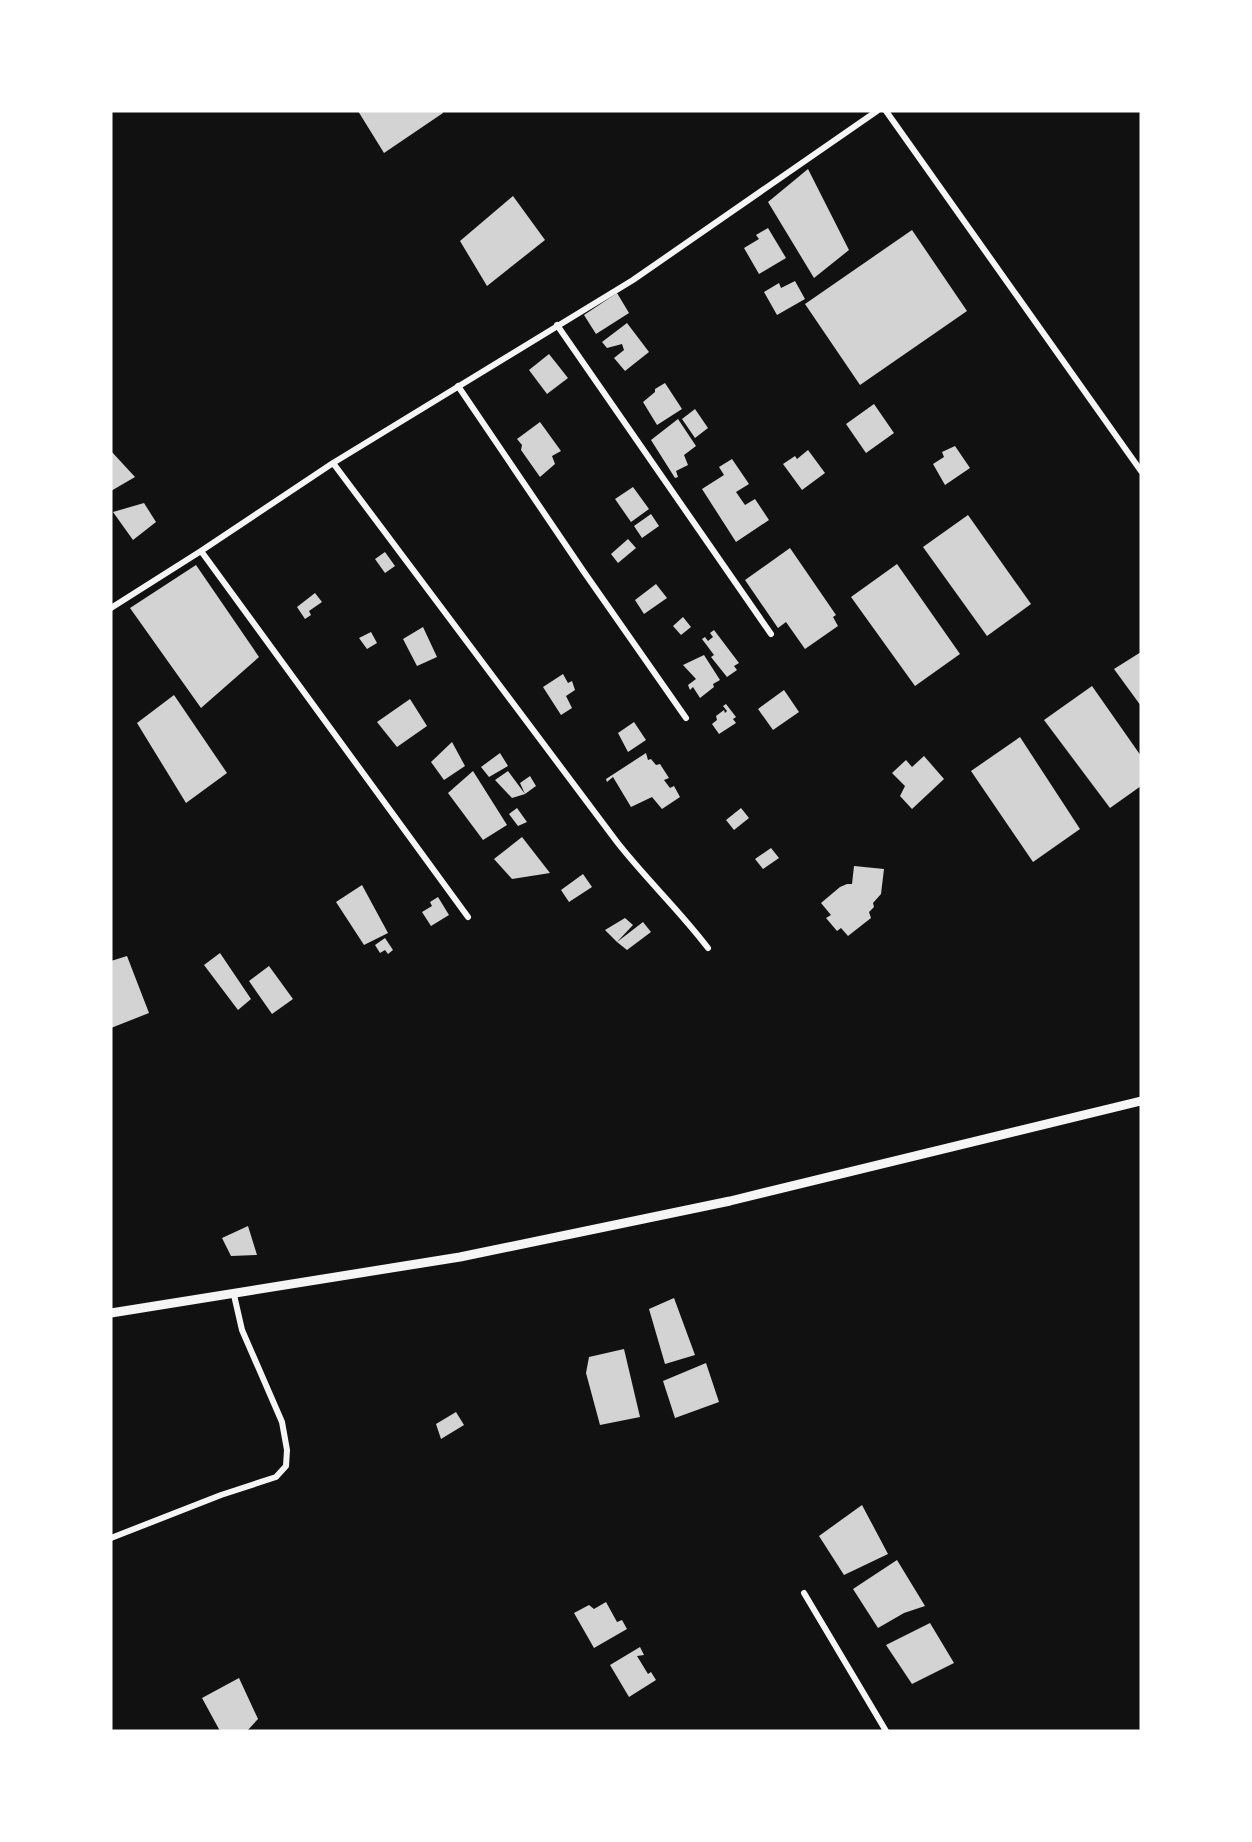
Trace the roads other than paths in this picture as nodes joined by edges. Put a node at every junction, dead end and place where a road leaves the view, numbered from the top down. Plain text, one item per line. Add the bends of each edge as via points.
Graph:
1 (877, 111) edge
2 (886, 111) edge
3 (557, 325) junction
4 (458, 386) junction
5 (333, 464) junction
6 (1141, 471) edge
7 (201, 552) junction
8 (111, 608) edge
9 (771, 634) dead end
10 (686, 718) dead end
11 (468, 916) dead end
12 (708, 948) dead end
13 (1141, 1101) edge
14 (234, 1295) junction
15 (111, 1313) edge
16 (111, 1538) edge
17 (804, 1593) dead end
18 (886, 1731) edge

1 - 3 street via 633,280
2 - 6 street
3 - 4 street
3 - 9 street
4 - 5 street
4 - 10 street
5 - 7 street
5 - 12 street via 624,851
7 - 8 street
7 - 11 street
13 - 14 street via 719,1204 460,1257
14 - 15 street
14 - 16 street via 242,1330 282,1422 286,1466 276,1477
17 - 18 street

